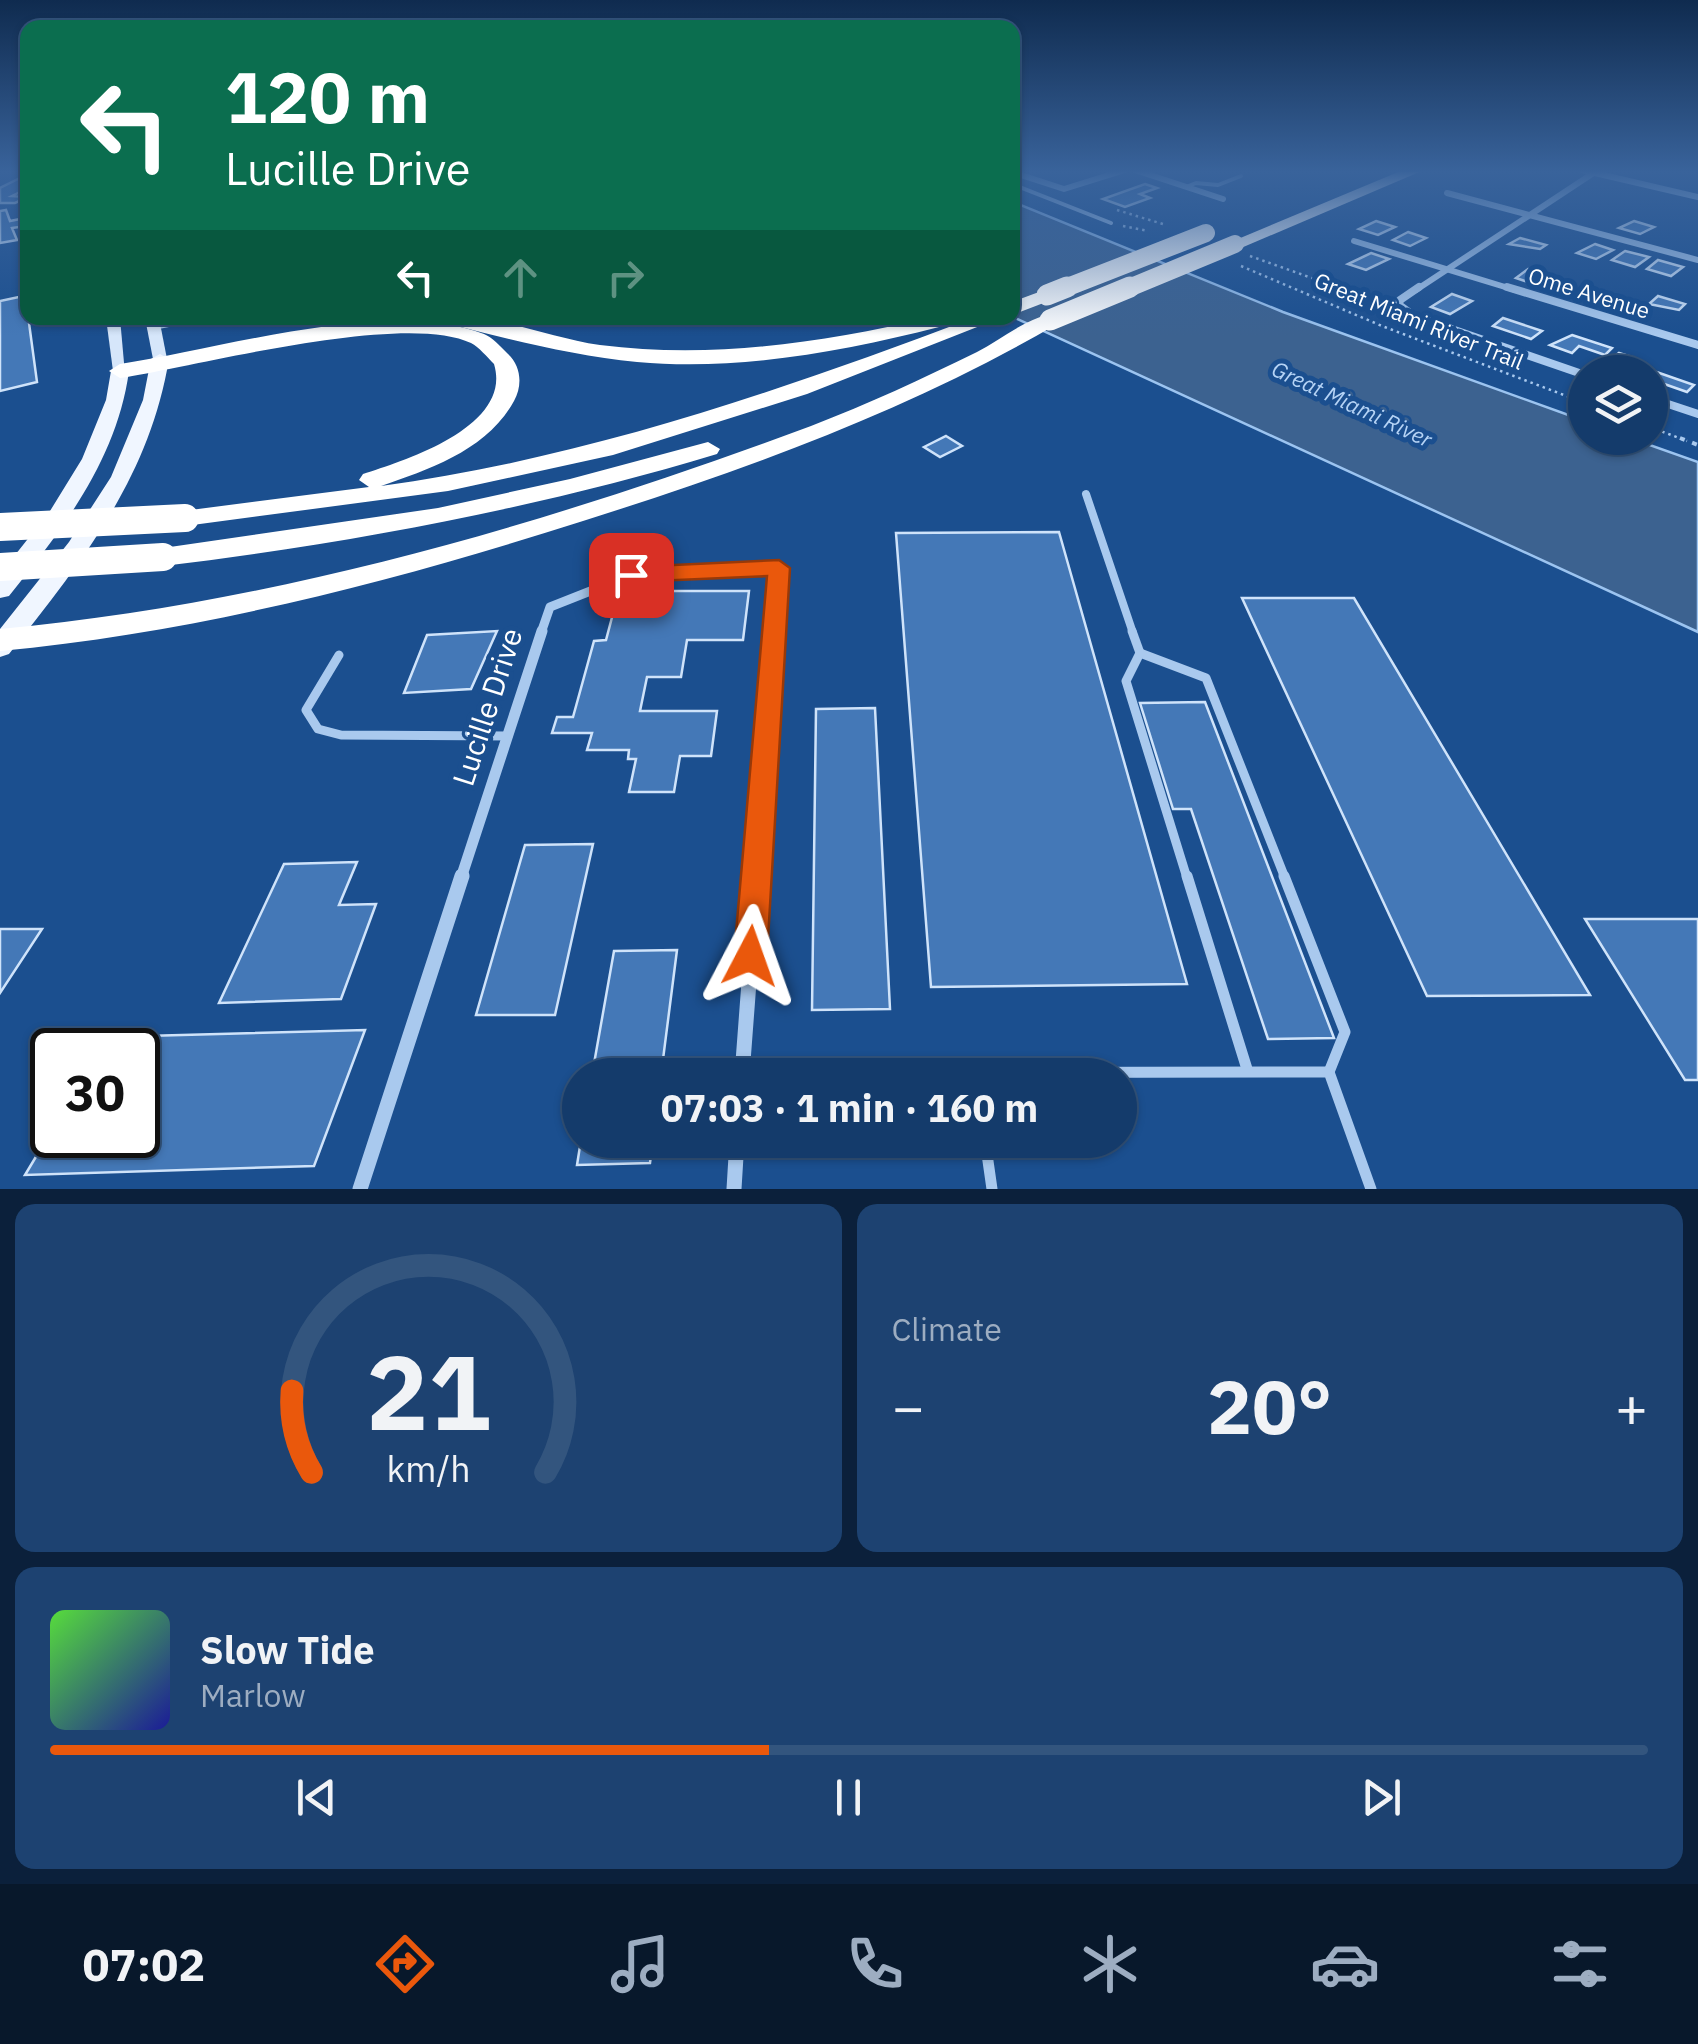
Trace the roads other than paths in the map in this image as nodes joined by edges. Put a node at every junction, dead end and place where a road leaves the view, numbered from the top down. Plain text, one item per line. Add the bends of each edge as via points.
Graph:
1 (1280, 225) edge
2 (1513, 225) edge
3 (1572, 225) edge
4 (1214, 230) dead end
5 (1354, 240) dead end
6 (1698, 260) edge
7 (1448, 269) junction
8 (1020, 304) edge
9 (113, 325) edge
10 (154, 325) edge
11 (368, 325) edge
12 (488, 325) edge
13 (925, 325) edge
14 (972, 325) edge
15 (1698, 345) edge
16 (967, 361) junction
17 (160, 363) junction
18 (1568, 370) edge
19 (120, 371) junction
20 (1668, 404) edge
21 (1698, 414) edge
22 (1086, 494) dead end
23 (247, 510) junction
24 (0, 527) edge
25 (0, 567) edge
26 (0, 590) edge
27 (2, 642) edge
28 (1140, 653) junction
29 (338, 655) dead end
30 (508, 736) junction
31 (743, 1058) edge
32 (1247, 1069) junction
33 (1137, 1071) edge
34 (1329, 1072) junction
35 (736, 1158) edge
36 (988, 1158) edge
37 (360, 1189) edge
38 (734, 1189) edge
39 (992, 1189) edge
40 (1371, 1189) edge

1 - 16 highway, bridge
2 - 7 street
3 - 6 street
4 - 8 highway, bridge
5 - 7 street, Ome Avenue
7 - 15 street, Ome Avenue
7 - 18 street via 1400,300 1401,308
9 - 19 main road
10 - 17 main road
11 - 17 highway
12 - 13 highway via 554,344 663,356 779,352
14 - 23 highway via 601,451 489,475
16 - 25 highway, bridge via 755,435 417,522 163,557
16 - 27 highway via 859,416 754,455 416,565 190,615
17 - 19 highway
17 - 23 highway via 405,326 477,338 502,356 510,376 506,395 466,439 373,480
17 - 27 main road via 151,407 120,482 91,532
19 - 26 main road via 111,414 76,488
20 - 21 street
22 - 28 lane
23 - 24 highway, bridge
28 - 32 lane via 1126,681
28 - 34 lane via 1206,678 1345,1032
29 - 30 lane via 306,710 318,729 341,735
30 - 31 street, Lucille Drive via 550,607 631,575 779,568
30 - 37 street, Lucille Drive
32 - 33 lane
32 - 34 lane
34 - 40 lane
35 - 38 street
36 - 39 lane

